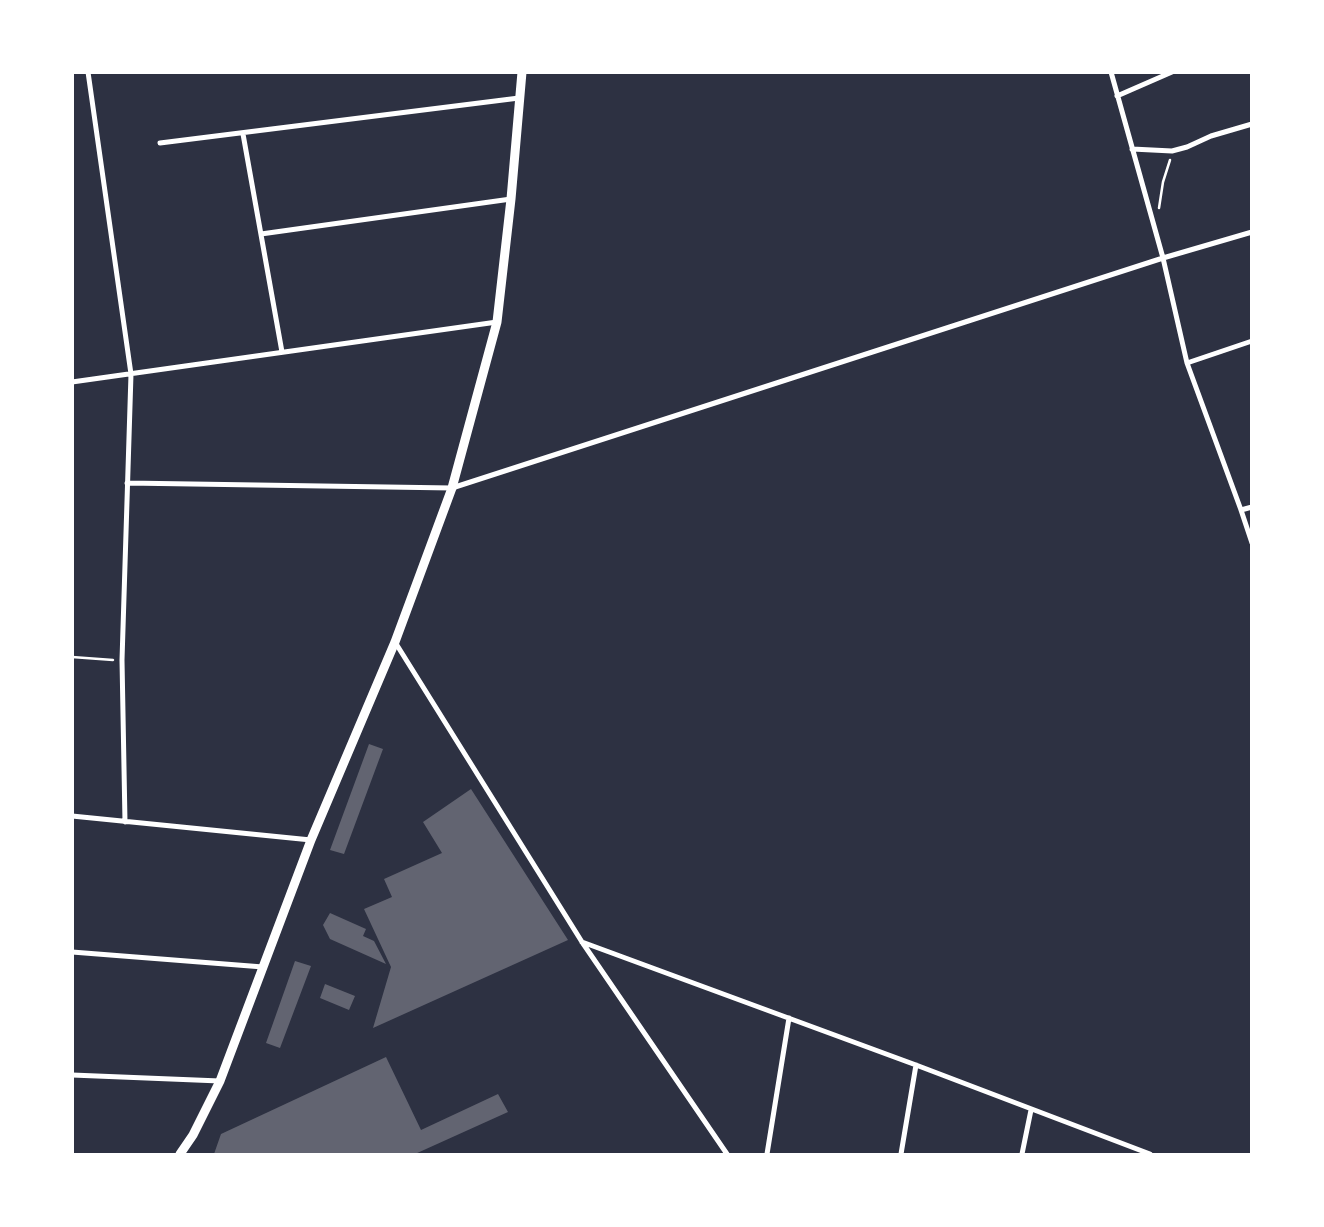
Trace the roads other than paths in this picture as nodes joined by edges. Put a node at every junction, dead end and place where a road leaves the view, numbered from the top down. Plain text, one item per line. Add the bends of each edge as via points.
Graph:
1 (88, 72) edge
2 (522, 72) edge
3 (1111, 72) edge
4 (1172, 72) edge
5 (1117, 96) junction
6 (519, 98) junction
7 (1252, 124) edge
8 (243, 134) junction
9 (160, 143) dead end
10 (1132, 149) junction
11 (511, 199) junction
12 (1252, 232) edge
13 (261, 234) junction
14 (1163, 258) junction
15 (497, 322) junction
16 (1252, 341) edge
17 (282, 352) junction
18 (1187, 362) junction
19 (131, 374) junction
20 (72, 382) edge
21 (127, 484) junction
22 (452, 488) junction
23 (1252, 507) edge
24 (1241, 510) junction
25 (1252, 543) edge
26 (395, 642) junction
27 (72, 816) edge
28 (125, 822) junction
29 (312, 840) junction
30 (582, 942) junction
31 (72, 952) edge
32 (263, 967) junction
33 (789, 1018) junction
34 (916, 1065) junction
35 (72, 1075) edge
36 (220, 1081) junction
37 (1031, 1110) junction
38 (1139, 1153) edge
39 (180, 1154) edge
40 (727, 1154) edge
41 (767, 1154) edge
42 (901, 1154) edge
43 (1022, 1154) edge
44 (1150, 1154) edge

1 - 19 street
2 - 6 street
3 - 5 street
4 - 5 street
5 - 10 street
6 - 8 street
6 - 11 street
7 - 10 street via 1172,151
8 - 9 street
8 - 13 street
10 - 14 street
11 - 13 street
11 - 15 street
12 - 14 street
13 - 17 street
14 - 18 street
14 - 22 street
15 - 17 street
15 - 22 street
16 - 18 street
17 - 19 street
18 - 24 street
19 - 20 street
19 - 21 street
21 - 22 street
21 - 28 street via 122,660
22 - 26 street
23 - 24 street
24 - 25 street
26 - 29 street
26 - 30 street
27 - 28 street
28 - 29 street
29 - 32 street
30 - 33 street
30 - 40 street
31 - 32 street
32 - 36 street
33 - 34 street
33 - 41 street
34 - 37 street
34 - 42 street
35 - 36 street
36 - 39 street
37 - 38 street
37 - 43 street
38 - 44 street

